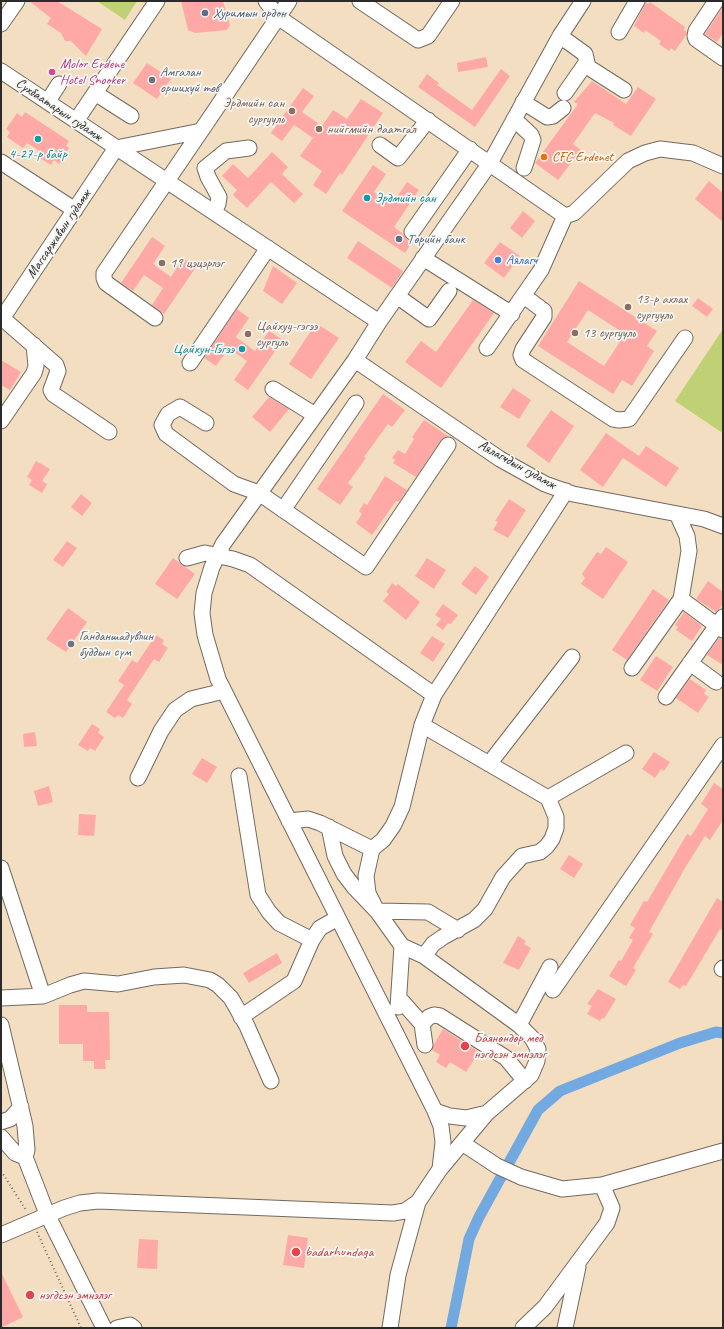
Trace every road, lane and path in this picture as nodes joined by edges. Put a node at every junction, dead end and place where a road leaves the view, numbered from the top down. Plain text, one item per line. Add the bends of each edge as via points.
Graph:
1 (17, 1) edge
2 (158, 1) edge
3 (266, 1) edge
4 (289, 1) edge
5 (360, 1) edge
6 (452, 1) edge
7 (583, 1) edge
8 (637, 1) edge
9 (716, 1) edge
10 (278, 17) junction
11 (1, 24) edge
12 (619, 32) dead end
13 (560, 36) junction
14 (723, 58) edge
15 (586, 63) junction
16 (3, 76) edge
17 (59, 84) dead end
18 (624, 90) dead end
19 (95, 93) junction
20 (565, 93) dead end
21 (48, 101) junction
22 (523, 102) junction
23 (564, 108) dead end
24 (131, 116) dead end
25 (514, 119) junction
26 (428, 120) junction
27 (76, 121) junction
28 (201, 131) junction
29 (380, 145) dead end
30 (116, 148) junction
31 (249, 148) dead end
32 (470, 149) junction
33 (1, 162) edge
34 (490, 163) junction
35 (723, 166) edge
36 (524, 168) dead end
37 (167, 181) junction
38 (75, 210) junction
39 (214, 212) junction
40 (565, 216) junction
41 (412, 232) dead end
42 (268, 248) junction
43 (423, 258) junction
44 (450, 291) dead end
45 (397, 296) junction
46 (524, 296) junction
47 (512, 314) junction
48 (155, 318) dead end
49 (1, 319) edge
50 (379, 322) junction
51 (685, 338) dead end
52 (34, 345) junction
53 (487, 348) dead end
54 (355, 360) junction
55 (190, 363) dead end
56 (273, 389) dead end
57 (356, 403) dead end
58 (315, 415) junction
59 (1, 421) edge
60 (206, 424) dead end
61 (109, 432) dead end
62 (448, 445) dead end
63 (566, 491) junction
64 (259, 493) junction
65 (283, 510) junction
66 (677, 514) junction
67 (723, 526) edge
68 (217, 556) junction
69 (187, 558) dead end
70 (681, 599) junction
71 (721, 624) edge
72 (572, 657) dead end
73 (690, 663) junction
74 (632, 668) dead end
75 (716, 682) dead end
76 (224, 691) junction
77 (434, 695) junction
78 (666, 697) dead end
79 (422, 725) junction
80 (722, 748) edge
81 (626, 753) dead end
82 (489, 764) junction
83 (239, 776) dead end
84 (138, 778) dead end
85 (548, 798) junction
86 (289, 821) junction
87 (329, 827) junction
88 (372, 849) junction
89 (1, 868) edge
90 (377, 911) junction
91 (338, 918) junction
92 (458, 930) junction
93 (312, 940) junction
94 (402, 946) junction
95 (424, 956) junction
96 (550, 967) dead end
97 (553, 990) dead end
98 (43, 996) junction
99 (1, 998) edge
100 (399, 998) junction
101 (241, 1017) junction
102 (392, 1024) junction
103 (422, 1024) junction
104 (1, 1025) edge
105 (519, 1025) junction
106 (425, 1045) dead end
107 (271, 1081) dead end
108 (525, 1081) junction
109 (21, 1107) junction
110 (436, 1111) junction
111 (487, 1113) junction
112 (1, 1122) edge
113 (1, 1137) edge
114 (462, 1143) junction
115 (723, 1151) edge
116 (25, 1157) junction
117 (440, 1169) junction
118 (1, 1171) edge
119 (602, 1185) junction
120 (418, 1202) junction
121 (47, 1214) junction
122 (32, 1221) junction
123 (1, 1235) edge
124 (579, 1262) junction
125 (81, 1328) edge
126 (104, 1328) edge
127 (117, 1328) edge
128 (134, 1328) edge
129 (390, 1328) edge
130 (523, 1328) edge
131 (565, 1328) edge

1 - 11 street
2 - 19 street
3 - 10 street
4 - 10 street
5 - 6 street via 418,40 428,36
7 - 13 street
8 - 12 street
9 - 14 street via 695,36
10 - 26 street
10 - 28 street
13 - 15 street via 586,54
13 - 22 street
15 - 18 street via 588,67
15 - 20 street
16 - 21 street, Сүхбаатарын гудамж
17 - 21 street
19 - 24 street
19 - 27 street
21 - 27 street, Сүхбаатарын гудамж
22 - 23 street via 547,117
22 - 25 street
25 - 34 street
25 - 36 street via 533,140
26 - 29 street via 398,158
26 - 32 street
27 - 30 street, Сүхбаатарын гудамж
28 - 30 street
28 - 37 street
30 - 37 street, Сүхбаатарын гудамж
30 - 38 street, Магсаржавын гудамж
31 - 39 street via 226,151 205,168 219,197
32 - 34 street
32 - 41 street
33 - 38 street
34 - 40 street
34 - 43 street
35 - 40 street via 693,153 660,149 645,153 628,161 574,213
37 - 39 street, Сүхбаатарын гудамж
37 - 48 street via 104,274 106,283
38 - 49 street, Магсаржавын гудамж
39 - 42 street, Сүхбаатарын гудамж
40 - 46 street via 541,270
42 - 50 street, Сүхбаатарын гудамж
42 - 55 street
43 - 45 street
43 - 47 street
44 - 45 street via 429,319
45 - 50 street
46 - 47 street
46 - 51 street via 544,311 544,317 523,349 523,360 613,419 628,419
47 - 53 street
49 - 52 street
50 - 54 street
52 - 59 street via 34,373
52 - 61 street via 56,365 58,370 51,390 53,394
54 - 58 street
54 - 63 street, Аялагчдын гудамж via 500,459 545,484
56 - 58 street
57 - 65 street
58 - 64 street
60 - 64 street via 180,407 168,414 162,425 166,434 234,484
62 - 65 street via 366,567
63 - 66 street, Аялагчдын гудамж
63 - 77 street
64 - 65 street
64 - 68 street
66 - 67 street, Аялагчдын гудамж
66 - 70 street via 688,536 689,551
68 - 69 street via 205,553
68 - 76 street via 206,584 202,618 210,656
68 - 77 street via 243,562 262,572
70 - 71 street
70 - 74 street
71 - 73 street
72 - 82 street
73 - 75 street
73 - 78 street
76 - 84 street via 191,699 175,710 161,731
76 - 86 street
77 - 79 street
79 - 82 street
79 - 88 street via 402,807 390,831
80 - 97 street
81 - 85 street
82 - 85 street
83 - 93 street via 258,895 268,912 280,922
85 - 92 street via 556,816 556,828 552,839 540,852 525,854 517,861 485,909
86 - 87 street via 308,819
86 - 91 street
87 - 88 street
87 - 90 street via 335,856 344,874
88 - 90 street via 366,876 368,893
89 - 98 street
90 - 92 street via 428,912
90 - 94 street
91 - 93 street via 320,928
91 - 102 street
92 - 95 street via 433,944
93 - 101 street via 294,981
94 - 95 street
94 - 100 street
95 - 105 street
96 - 105 street
98 - 99 street
98 - 101 street via 84,981 118,984 154,977 196,976 218,985 231,998
100 - 102 street
100 - 103 street
101 - 107 street
102 - 110 street
103 - 106 street
103 - 108 street via 434,1014 440,1016 506,1058
104 - 109 street
105 - 108 street via 532,1038 538,1049 537,1061 531,1075
108 - 111 street
109 - 112 street via 10,1119
109 - 116 street via 27,1141
110 - 111 street via 466,1118
110 - 117 street via 443,1142
111 - 114 street
113 - 116 street via 15,1153
114 - 117 street
114 - 119 street via 497,1166 521,1177 562,1189
115 - 119 street
116 - 121 street
117 - 120 street
118 - 122 path
119 - 124 street via 612,1208 607,1223
120 - 121 street via 405,1211 393,1213 98,1201 80,1203
120 - 129 street via 398,1275
121 - 122 street
121 - 126 street
122 - 123 street
122 - 125 path
124 - 130 street via 545,1307
124 - 131 street
127 - 128 street via 125,1325

